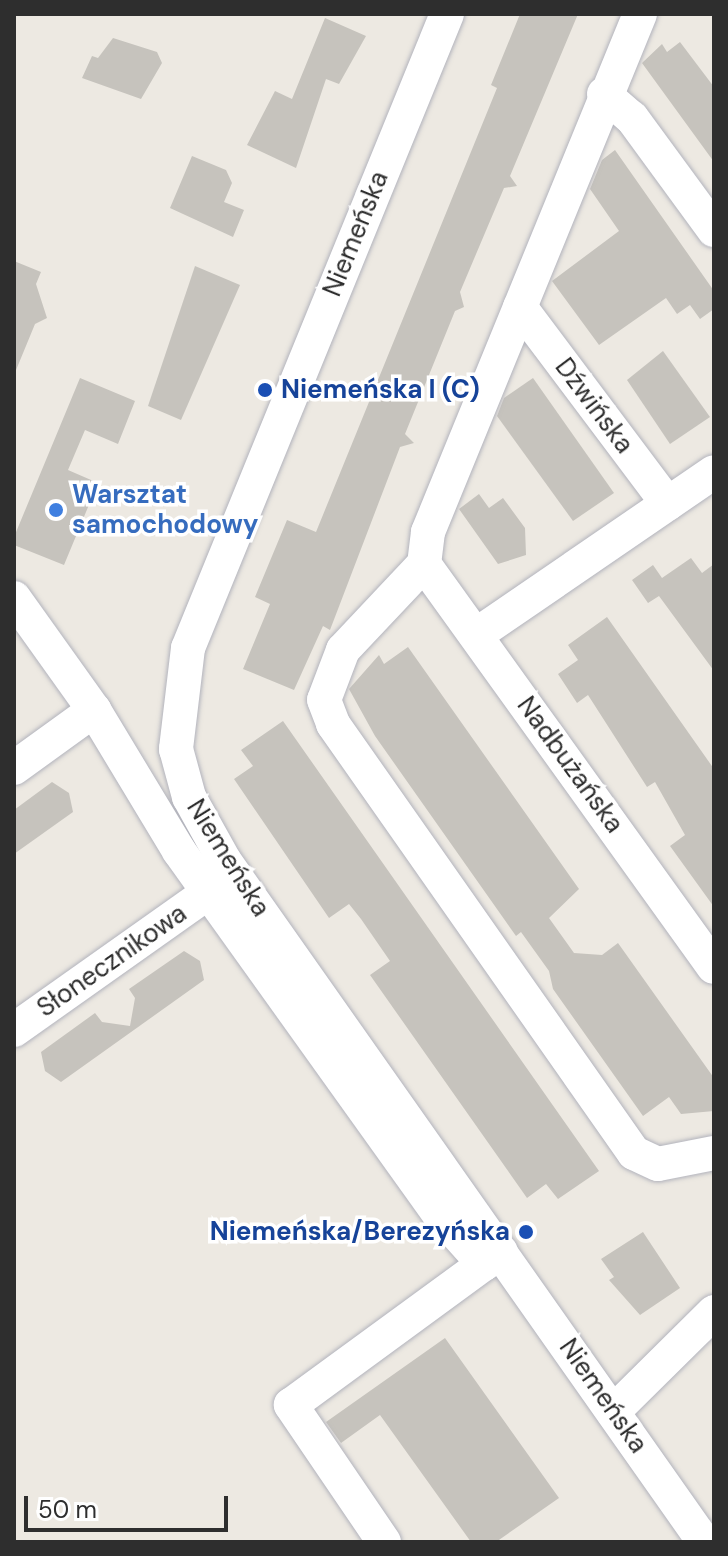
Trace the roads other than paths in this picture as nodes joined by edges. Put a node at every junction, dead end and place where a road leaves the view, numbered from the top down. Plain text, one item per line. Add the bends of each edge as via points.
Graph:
1 (447, 14) edge
2 (640, 14) edge
3 (604, 94) junction
4 (714, 230) edge
5 (520, 307) junction
6 (714, 472) edge
7 (668, 504) junction
8 (424, 564) junction
9 (14, 598) edge
10 (476, 635) junction
11 (94, 710) junction
12 (14, 768) edge
13 (209, 892) junction
14 (714, 967) edge
15 (14, 1030) edge
16 (714, 1153) edge
17 (493, 1257) junction
18 (714, 1312) edge
19 (613, 1412) junction
20 (384, 1542) edge
21 (704, 1542) edge

1 - 17 street, Niemeńska via 188,648 174,719 189,797 212,841
2 - 3 street
3 - 4 street via 632,118
3 - 5 street
5 - 7 street, Dźwińska
5 - 8 street via 428,532
6 - 7 street
7 - 10 street
8 - 10 street, Nadbużańska
8 - 16 street via 343,650 327,684 327,714 634,1153 658,1164
9 - 11 street, Niemeńska
10 - 14 street, Nadbużańska
11 - 12 street
11 - 13 street, Niemeńska
13 - 15 street, Słonecznikowa
13 - 17 street, Niemeńska via 439,1214
17 - 19 street, Niemeńska
17 - 20 street via 291,1405
18 - 19 street
19 - 21 street, Niemeńska

